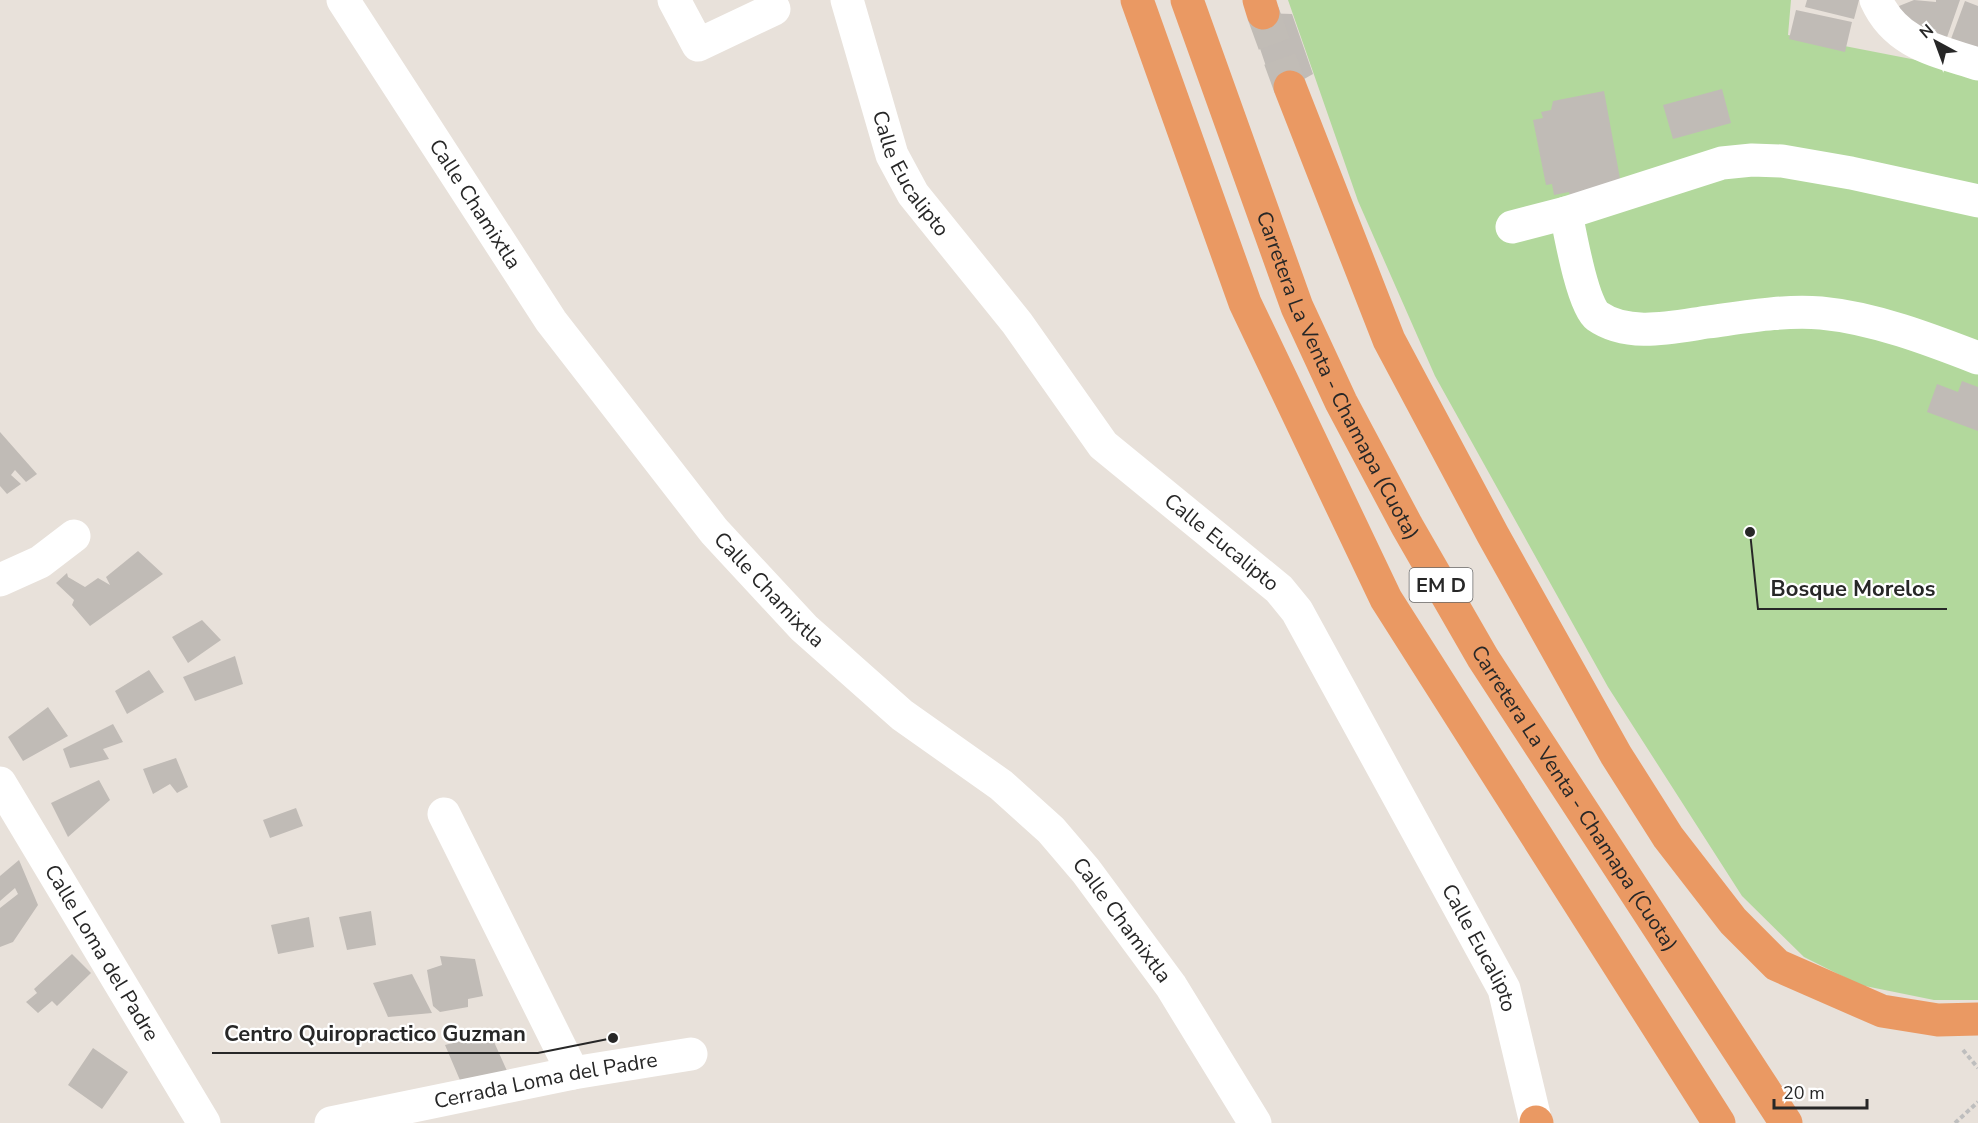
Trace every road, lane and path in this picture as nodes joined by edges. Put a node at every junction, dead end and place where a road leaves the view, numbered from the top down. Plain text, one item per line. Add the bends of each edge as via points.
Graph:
1 (343, 0) edge
2 (674, 0) edge
3 (848, 0) edge
4 (1137, 0) edge
5 (1186, 0) edge
6 (1876, 0) edge
7 (774, 9) dead end
8 (1978, 64) edge
9 (1290, 87) tunnel mouth
10 (1978, 201) edge
11 (1566, 213) junction
12 (1512, 227) dead end
13 (1978, 358) edge
14 (74, 536) dead end
15 (0, 580) edge
16 (0, 783) edge
17 (444, 814) dead end
18 (1978, 1019) edge
19 (691, 1054) dead end
20 (573, 1072) junction
21 (1978, 1102) edge
22 (197, 1119) edge
23 (331, 1123) edge
24 (1255, 1123) edge
25 (1536, 1123) edge
26 (1719, 1123) edge
27 (1786, 1123) edge
28 (1955, 1123) edge

1 - 24 street, Calle Chamixtla via 551,321 714,531 813,636 902,715 1001,785 1051,830 1171,986
2 - 7 street via 698,45
3 - 25 street, Calle Eucalipto via 892,155 914,194 1017,323 1103,445 1279,589 1297,611 1504,989
4 - 26 highway, EM D via 1245,303 1386,599
5 - 27 highway, Carretera La Venta - Chamapa (Cuota) / EM D via 1297,307 1341,402 1407,526 1483,658
6 - 8 street via 1884,18 1910,41
9 - 18 highway via 1389,340 1516,577 1616,755 1668,837 1733,921 1777,965 1882,1011 1938,1020
10 - 11 street via 1851,173 1752,160 1722,163
11 - 12 street
11 - 13 street via 1587,297 1595,315 1613,325 1636,329 1769,314 1821,313 1932,341
14 - 15 street via 40,562
16 - 22 street, Calle Loma del Padre
17 - 20 street
19 - 20 street, Cerrada Loma del Padre
20 - 23 street, Cerrada Loma del Padre
21 - 28 path

